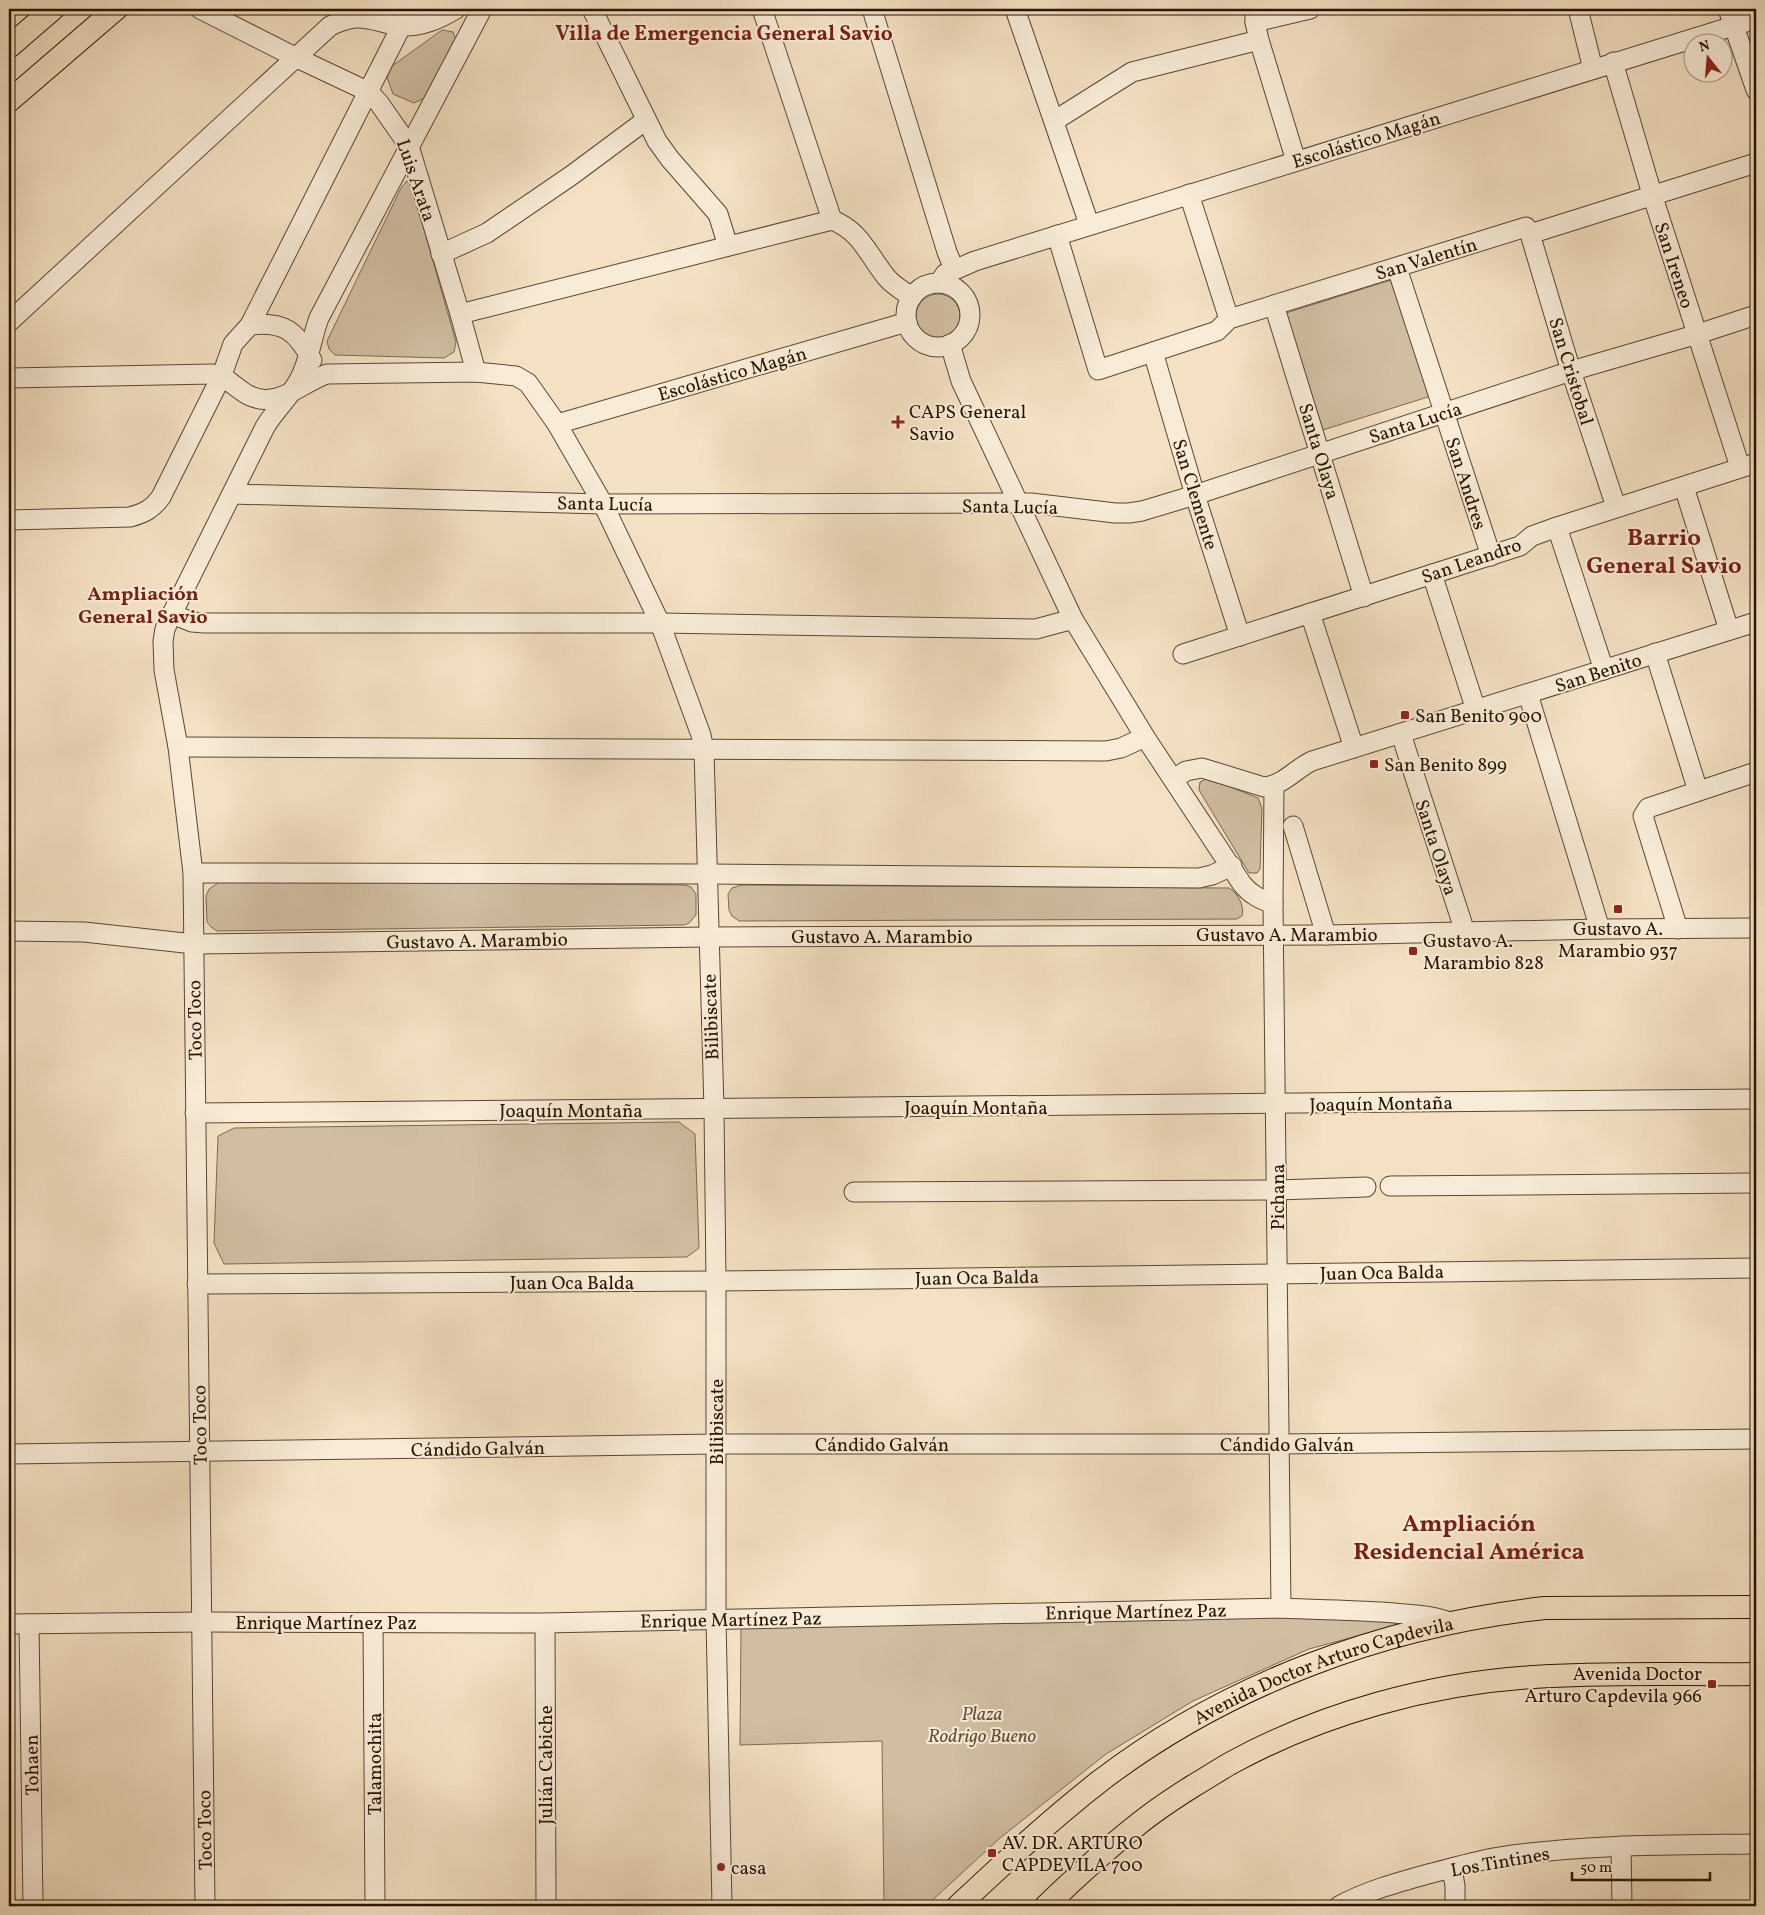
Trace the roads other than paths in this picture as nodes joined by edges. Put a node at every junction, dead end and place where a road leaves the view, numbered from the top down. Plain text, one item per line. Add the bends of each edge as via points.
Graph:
1 (53, 9) edge
2 (116, 9) edge
3 (200, 9) edge
4 (410, 9) edge
5 (456, 9) edge
6 (482, 9) edge
7 (592, 9) edge
8 (762, 9) edge
9 (872, 9) edge
10 (1015, 9) edge
11 (1310, 9) edge
12 (1578, 9) edge
13 (1255, 15) edge
14 (1730, 17) edge
15 (1756, 19) edge
16 (402, 26) junction
17 (1259, 40) junction
18 (9, 47) edge
19 (294, 57) junction
20 (1613, 62) junction
21 (1593, 69) junction
22 (1756, 90) edge
23 (369, 92) junction
24 (9, 101) edge
25 (646, 120) junction
26 (1054, 121) junction
27 (409, 146) junction
28 (1296, 161) junction
29 (1756, 163) edge
30 (1189, 194) junction
31 (1652, 194) junction
32 (832, 220) junction
33 (1089, 224) junction
34 (1530, 234) junction
35 (1057, 235) junction
36 (728, 246) junction
37 (441, 254) junction
38 (975, 261) junction
39 (1397, 268) junction
40 (954, 269) junction
41 (939, 283) junction
42 (912, 297) junction
43 (1274, 305) junction
44 (969, 307) junction
45 (460, 314) junction
46 (1756, 315) edge
47 (1229, 319) junction
48 (9, 322) edge
49 (907, 322) junction
50 (250, 325) junction
51 (1698, 334) junction
52 (950, 344) junction
53 (1153, 352) junction
54 (309, 355) junction
55 (1571, 371) junction
56 (476, 372) junction
57 (327, 374) junction
58 (222, 375) junction
59 (9, 378) edge
60 (290, 394) junction
61 (1445, 413) junction
62 (557, 424) junction
63 (1320, 453) junction
64 (1748, 465) edge
65 (1684, 487) junction
66 (232, 494) junction
67 (1195, 495) junction
68 (603, 504) junction
69 (1018, 504) junction
70 (1616, 507) junction
71 (9, 520) edge
72 (1557, 527) junction
73 (1491, 556) junction
74 (1432, 574) junction
75 (1364, 597) junction
76 (1310, 612) junction
77 (172, 614) junction
78 (1073, 619) junction
79 (1756, 622) edge
80 (660, 623) junction
81 (1729, 630) junction
82 (1240, 636) junction
83 (1655, 653) junction
84 (1184, 654) dead end
85 (1604, 670) junction
86 (1528, 694) junction
87 (1476, 710) junction
88 (1401, 734) junction
89 (1145, 737) junction
90 (178, 746) junction
91 (1354, 748) junction
92 (704, 750) junction
93 (1756, 772) edge
94 (1174, 779) junction
95 (1274, 786) junction
96 (1698, 791) junction
97 (1293, 826) dead end
98 (1232, 866) junction
99 (193, 874) junction
100 (708, 874) junction
101 (1273, 904) junction
102 (1756, 928) edge
103 (1600, 929) junction
104 (1678, 929) junction
105 (9, 931) edge
106 (1465, 932) junction
107 (1274, 934) junction
108 (1326, 934) junction
109 (708, 937) junction
110 (194, 944) junction
111 (1756, 1099) edge
112 (1276, 1105) junction
113 (714, 1109) junction
114 (196, 1113) junction
115 (1756, 1183) edge
116 (1390, 1186) dead end
117 (1366, 1187) dead end
118 (1277, 1190) junction
119 (854, 1192) dead end
120 (1756, 1268) edge
121 (1278, 1274) junction
122 (716, 1281) junction
123 (197, 1284) junction
124 (1756, 1439) edge
125 (716, 1444) junction
126 (1280, 1444) junction
127 (199, 1452) junction
128 (9, 1454) edge
129 (1756, 1607) edge
130 (1281, 1608) junction
131 (716, 1619) junction
132 (202, 1622) junction
133 (373, 1623) junction
134 (545, 1623) junction
135 (1452, 1623) junction
136 (9, 1624) edge
137 (29, 1624) junction
138 (1756, 1674) edge
139 (1756, 1844) edge
140 (1622, 1846) junction
141 (1452, 1868) junction
142 (33, 1906) edge
143 (205, 1906) edge
144 (375, 1906) edge
145 (546, 1906) edge
146 (722, 1906) edge
147 (958, 1906) edge
148 (1046, 1906) edge
149 (1339, 1906) edge
150 (1454, 1906) edge
151 (1622, 1906) edge

1 - 18 main road
2 - 24 main road
3 - 19 street, Luis Arata
4 - 16 street
5 - 16 street via 438,20
6 - 27 street
7 - 25 street
8 - 32 street
9 - 40 street
10 - 26 street
11 - 13 street
12 - 21 street
13 - 17 street
14 - 15 street, Escolástico Magán
14 - 20 street, Escolástico Magán
14 - 22 street
16 - 19 street via 357,18 344,20 330,26
16 - 23 street
17 - 26 street via 1132,72
17 - 28 street
19 - 23 street, Luis Arata
19 - 48 street
20 - 21 street, Escolástico Magán
20 - 31 street, San Ireneo
21 - 28 street, Escolástico Magán
23 - 27 street, Luis Arata
23 - 50 street
25 - 36 street via 670,159 718,214
25 - 37 street via 487,233
26 - 33 street
27 - 37 street, Luis Arata
27 - 54 street via 319,318
28 - 30 street, Escolástico Magán
29 - 31 street, San Valentín
30 - 33 street, Escolástico Magán
30 - 47 street
31 - 34 street, San Valentín
31 - 51 street, San Ireneo
32 - 36 street
32 - 42 street via 853,231 887,278
33 - 35 street, Escolástico Magán
34 - 39 street, San Valentín via 1526,227
34 - 55 street, San Cristobal
35 - 38 street, Escolástico Magán
35 - 53 street, San Valentín via 1098,370
36 - 45 street
37 - 45 street, Luis Arata
38 - 40 street, Escolástico Magán
38 - 44 street via 967,286
39 - 43 street, San Valentín
39 - 61 street, San Andres
40 - 41 street, Escolástico Magán
41 - 42 street, Escolástico Magán via 924,287
41 - 44 street via 958,290
42 - 49 street via 907,307
43 - 47 street, San Valentín
43 - 63 street, Santa Olaya
44 - 52 street via 968,327 963,336
45 - 56 street, Luis Arata
46 - 51 street, Santa Lucía
47 - 53 street, San Valentín via 1217,331
49 - 52 street via 915,338 924,344 935,347
49 - 62 street, Escolástico Magán
50 - 54 street via 285,328 295,334
50 - 58 street via 233,344
51 - 55 street, Santa Lucía
51 - 64 street, San Ireneo
52 - 69 street via 961,381
53 - 67 street, San Clemente
54 - 57 street via 319,370
54 - 60 street
55 - 61 street, Santa Lucía
55 - 70 street, San Cristobal
56 - 57 street, Bilibiscate
56 - 62 street, Bilibiscate via 516,376 528,382
57 - 60 street
58 - 59 street
58 - 60 street via 241,391 264,400
58 - 71 street via 161,497 152,508 130,517
60 - 66 street, Toco Toco via 272,415
61 - 63 street, Santa Lucía
61 - 73 street, San Andres
62 - 68 street, Bilibiscate
63 - 67 street, Santa Lucía
63 - 75 street, Santa Olaya
64 - 65 street, San Leandro
65 - 70 street, San Leandro
65 - 81 street
66 - 68 street, Santa Lucía
66 - 77 street, Toco Toco
67 - 69 street, Santa Lucía via 1129,514
67 - 82 street, San Clemente
68 - 69 street, Santa Lucía
68 - 80 street, Bilibiscate
69 - 78 street
70 - 72 street, San Leandro
72 - 73 street, San Leandro via 1532,536 1520,546
72 - 85 street
73 - 74 street, San Leandro
74 - 75 street, San Leandro
74 - 87 street
75 - 76 street, San Leandro
76 - 82 street, San Leandro
76 - 91 street
77 - 80 street via 204,623
77 - 90 street, Toco Toco via 163,641 168,695
78 - 80 street via 1036,629
78 - 89 street
79 - 81 street, San Benito
80 - 92 street, Bilibiscate
81 - 83 street, San Benito
82 - 84 street, San Leandro
83 - 85 street, San Benito
83 - 96 street
85 - 86 street, San Benito
86 - 87 street, San Benito
86 - 103 street
87 - 88 street, San Benito
88 - 91 street, San Benito
88 - 106 street, Santa Olaya
89 - 92 street via 1106,751
89 - 94 street
90 - 92 street
90 - 99 street, Toco Toco
91 - 95 street, San Benito via 1312,761
92 - 100 street, Bilibiscate
93 - 96 street
94 - 95 street via 1186,771 1202,768 1264,787
94 - 98 street
95 - 101 street, Pichana
96 - 104 street via 1648,808 1643,816
97 - 108 street
98 - 100 street via 1199,878
98 - 101 street via 1248,892
99 - 100 street
99 - 110 street, Toco Toco
100 - 109 street, Bilibiscate
101 - 107 street, Pichana
102 - 104 street, Gustavo A. Marambio
103 - 104 street, Gustavo A. Marambio
103 - 106 street, Gustavo A. Marambio
105 - 110 street, Gustavo A. Marambio via 84,932
106 - 108 street, Gustavo A. Marambio
107 - 108 street, Gustavo A. Marambio
107 - 109 street, Gustavo A. Marambio
107 - 112 street, Pichana
109 - 110 street, Gustavo A. Marambio
109 - 113 street, Bilibiscate
110 - 114 street, Toco Toco
111 - 112 street, Joaquín Montaña
112 - 113 street, Joaquín Montaña
112 - 118 street, Pichana
113 - 114 street, Joaquín Montaña
113 - 122 street, Bilibiscate
114 - 123 street, Toco Toco
115 - 116 street
117 - 118 street
118 - 119 street
118 - 121 street, Pichana
120 - 121 street, Juan Oca Balda
121 - 122 street, Juan Oca Balda
121 - 126 street, Pichana
122 - 123 street, Juan Oca Balda
122 - 125 street, Bilibiscate
123 - 127 street, Toco Toco
124 - 126 street, Cándido Galván
125 - 126 street, Cándido Galván
125 - 127 street, Cándido Galván
125 - 131 street, Bilibiscate
126 - 130 street, Pichana
127 - 128 street, Cándido Galván
127 - 132 street, Toco Toco
129 - 135 main road, Avenida Doctor Arturo Capdevila via 1545,1608
130 - 131 street, Enrique Martínez Paz
130 - 135 street, Enrique Martínez Paz via 1424,1616
131 - 134 street, Enrique Martínez Paz
131 - 146 street, Bilibiscate
132 - 133 street, Enrique Martínez Paz
132 - 137 street, Enrique Martínez Paz
132 - 143 street, Toco Toco
133 - 134 street, Enrique Martínez Paz
133 - 144 street, Talamochita
134 - 145 street, Julián Cabiche
135 - 147 main road, Avenida Doctor Arturo Capdevila via 1340,1653 1227,1702 1165,1736 1101,1780 1049,1822
136 - 137 street, Enrique Martínez Paz
137 - 142 street, Tohaen
138 - 148 main road via 1534,1677 1442,1688 1344,1715 1287,1736 1233,1762 1179,1795 1137,1825
139 - 140 street, Los Tintines
140 - 141 street, Los Tintines via 1558,1850
140 - 151 street
141 - 149 street, Los Tintines via 1377,1890
141 - 150 street

